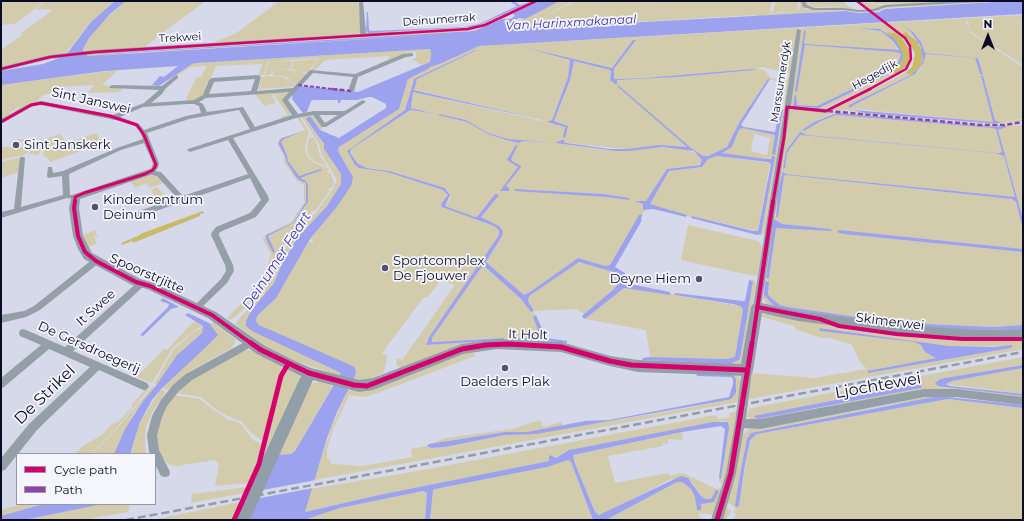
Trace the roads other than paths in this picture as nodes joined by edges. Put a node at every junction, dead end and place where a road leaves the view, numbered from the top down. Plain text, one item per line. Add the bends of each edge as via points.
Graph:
1 (361, 1) edge
2 (804, 1) edge
3 (981, 1) edge
4 (799, 30) dead end
5 (397, 33) dead end
6 (363, 35) junction
7 (411, 55) dead end
8 (1, 69) edge
9 (356, 76) junction
10 (176, 78) dead end
11 (112, 87) dead end
12 (163, 88) junction
13 (294, 90) junction
14 (352, 91) dead end
15 (253, 93) junction
16 (205, 96) junction
17 (195, 102) junction
18 (363, 102) dead end
19 (146, 104) junction
20 (787, 107) junction
21 (826, 111) dead end
22 (314, 113) junction
23 (346, 113) junction
24 (204, 114) junction
25 (296, 116) junction
26 (115, 117) junction
27 (1, 122) edge
28 (254, 130) junction
29 (143, 132) junction
30 (230, 138) junction
31 (147, 140) junction
32 (190, 150) dead end
33 (22, 158) dead end
34 (50, 168) dead end
35 (150, 172) junction
36 (65, 173) junction
37 (251, 174) junction
38 (71, 196) junction
39 (182, 199) junction
40 (17, 211) junction
41 (1, 215) edge
42 (136, 215) dead end
43 (96, 261) junction
44 (142, 283) junction
45 (197, 307) junction
46 (757, 307) junction
47 (1, 318) edge
48 (23, 333) dead end
49 (1023, 334) edge
50 (250, 343) junction
51 (48, 344) junction
52 (66, 352) junction
53 (97, 366) junction
54 (747, 370) junction
55 (309, 373) junction
56 (1, 384) edge
57 (144, 386) dead end
58 (1023, 401) edge
59 (740, 423) junction
60 (155, 453) edge
61 (156, 456) edge
62 (1, 466) edge
63 (165, 472) dead end
64 (242, 520) edge
65 (717, 520) edge

1 - 6 street
2 - 3 street via 805,6 814,9 867,10 885,6
4 - 20 street, Marssumerdyk
5 - 6 street, Deinumerrak
6 - 8 street, Trekwei via 90,52 57,56
7 - 9 street via 405,55
9 - 13 street via 312,71
9 - 14 street
10 - 12 street
11 - 12 street
12 - 19 street
13 - 15 street
13 - 25 street via 285,101
15 - 16 street
15 - 16 street via 258,78 212,80
16 - 17 street
17 - 19 street
17 - 24 street via 201,105
18 - 23 street
19 - 26 street
20 - 21 street
20 - 46 street, Marssumerdyk
22 - 23 street
22 - 23 street via 324,126
22 - 25 street
24 - 28 street via 241,108
24 - 29 street
25 - 28 street
26 - 27 street, Sint Janswei via 39,103
26 - 29 street, Sint Janswei via 137,125
28 - 30 street
29 - 31 street, Sint Janswei
30 - 32 street
30 - 37 street
31 - 35 street, Sint Janswei via 156,164
31 - 36 street via 119,149
33 - 40 street
34 - 36 street via 50,176
35 - 38 street
35 - 39 street via 159,174
36 - 38 street
37 - 39 street
37 - 45 street via 265,200 253,215 219,228 216,232 230,271 224,281
38 - 40 street
38 - 43 street, Spoorstrjitte via 78,236 86,253
39 - 42 street
40 - 41 street
43 - 44 street, Spoorstrjitte
43 - 47 street via 37,308 26,314
44 - 45 street, Spoorstrjitte
44 - 52 street, It Swee
45 - 50 street, Spoorstrjitte via 225,323
46 - 49 street, Skimerwei via 798,316 914,331 984,335
46 - 54 street
48 - 51 street, De Gersdroegerij
50 - 55 street, It Holt via 272,357
50 - 60 street via 190,377 176,388 157,416 152,435
51 - 52 street, De Gersdroegerij
51 - 56 street
52 - 53 street, De Gersdroegerij
53 - 57 street, De Gersdroegerij
53 - 62 street, De Strikel via 33,426
54 - 55 street, It Holt via 638,366 561,348 496,344 462,350 370,385 354,385
54 - 59 street
55 - 64 street
58 - 59 street, Ljochtewei via 956,393 924,393 760,424
59 - 65 street via 731,473
61 - 63 street

